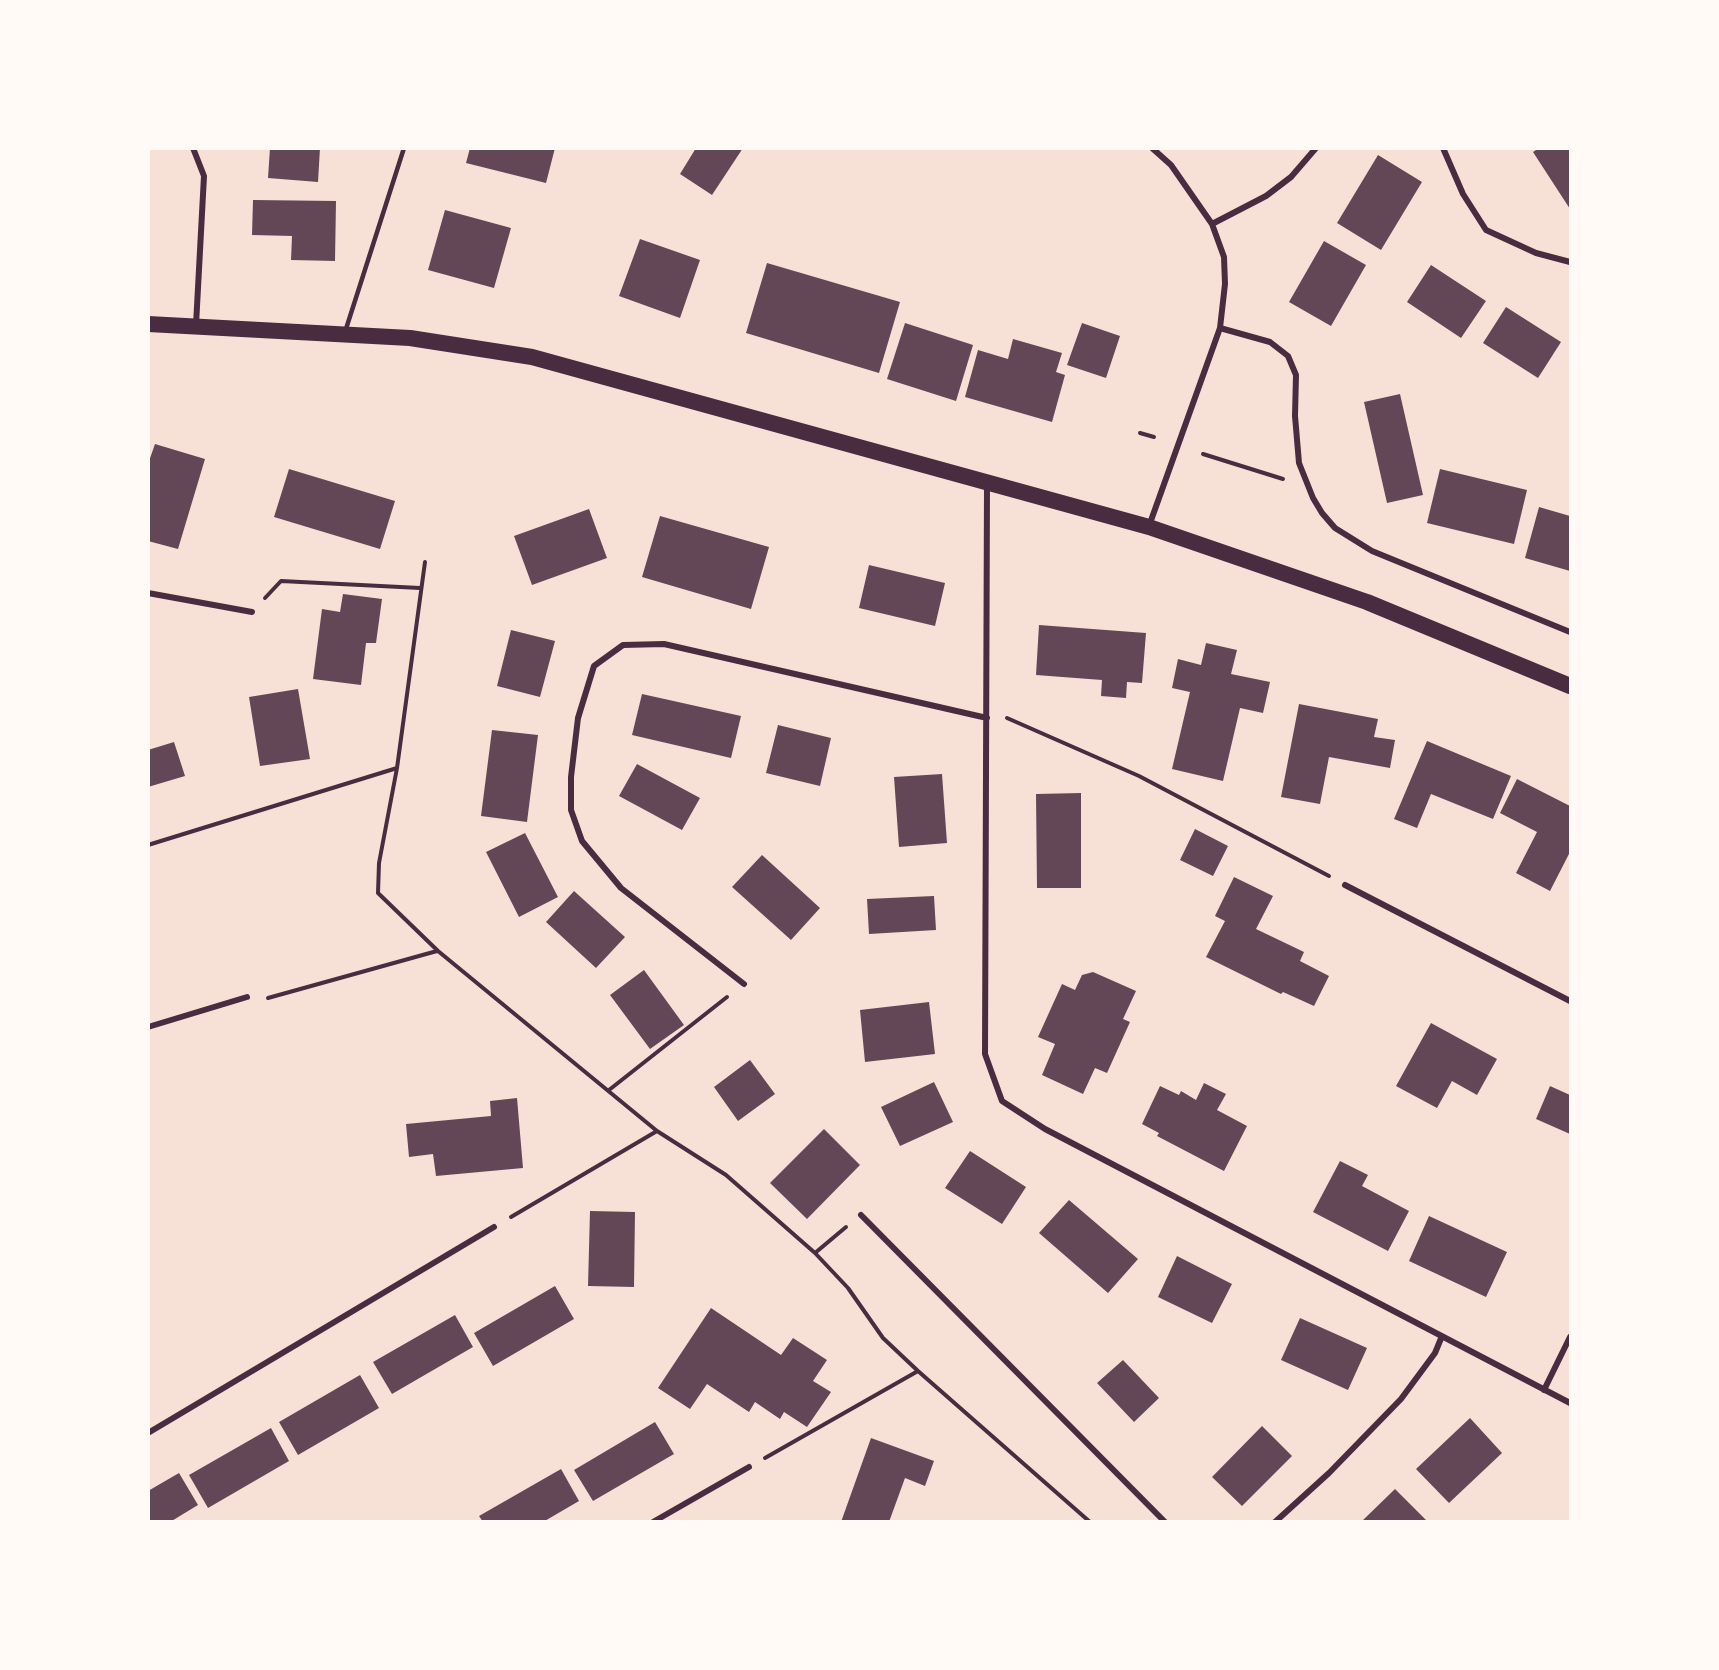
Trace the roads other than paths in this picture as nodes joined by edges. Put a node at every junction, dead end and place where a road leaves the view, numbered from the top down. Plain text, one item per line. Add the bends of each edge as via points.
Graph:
1 (193, 148) edge
2 (404, 148) edge
3 (1152, 148) edge
4 (1316, 148) edge
5 (1443, 148) edge
6 (1212, 224) junction
7 (1570, 262) edge
8 (148, 324) edge
9 (196, 325) junction
10 (1220, 328) junction
11 (344, 334) junction
12 (987, 483) junction
13 (1149, 527) junction
14 (148, 592) edge
15 (252, 612) road end
16 (1570, 632) edge
17 (1570, 686) edge
18 (987, 715) junction
19 (1345, 885) road end
20 (744, 984) road end
21 (247, 997) road end
22 (1570, 1001) edge
23 (148, 1027) edge
24 (861, 1215) road end
25 (494, 1227) road end
26 (1442, 1336) junction
27 (1570, 1337) edge
28 (1544, 1390) junction
29 (1570, 1403) edge
30 (148, 1433) edge
31 (750, 1467) road end
32 (653, 1521) edge
33 (1165, 1521) edge
34 (1275, 1521) edge

1 - 9 street via 204,176
2 - 11 lane
3 - 6 street via 1171,165
4 - 6 street via 1291,177 1266,196
5 - 7 street via 1463,194 1486,230 1536,253
6 - 10 street via 1224,257
8 - 9 highway
9 - 11 highway
10 - 13 street
10 - 16 street via 1270,342 1287,357 1296,375 1299,463 1307,486 1335,528 1372,551
11 - 12 highway via 410,338 532,357
12 - 13 highway
12 - 18 street
13 - 17 highway via 1367,602
14 - 15 street
18 - 20 street via 663,644 623,645 594,666 578,718 571,777 571,810 582,842 621,888
18 - 26 street via 985,1054 1002,1101 1045,1129
19 - 22 street
21 - 23 street
24 - 33 street
25 - 30 street
26 - 28 street
26 - 34 street via 1435,1353 1401,1399 1329,1473
27 - 28 street
28 - 29 street
31 - 32 street

